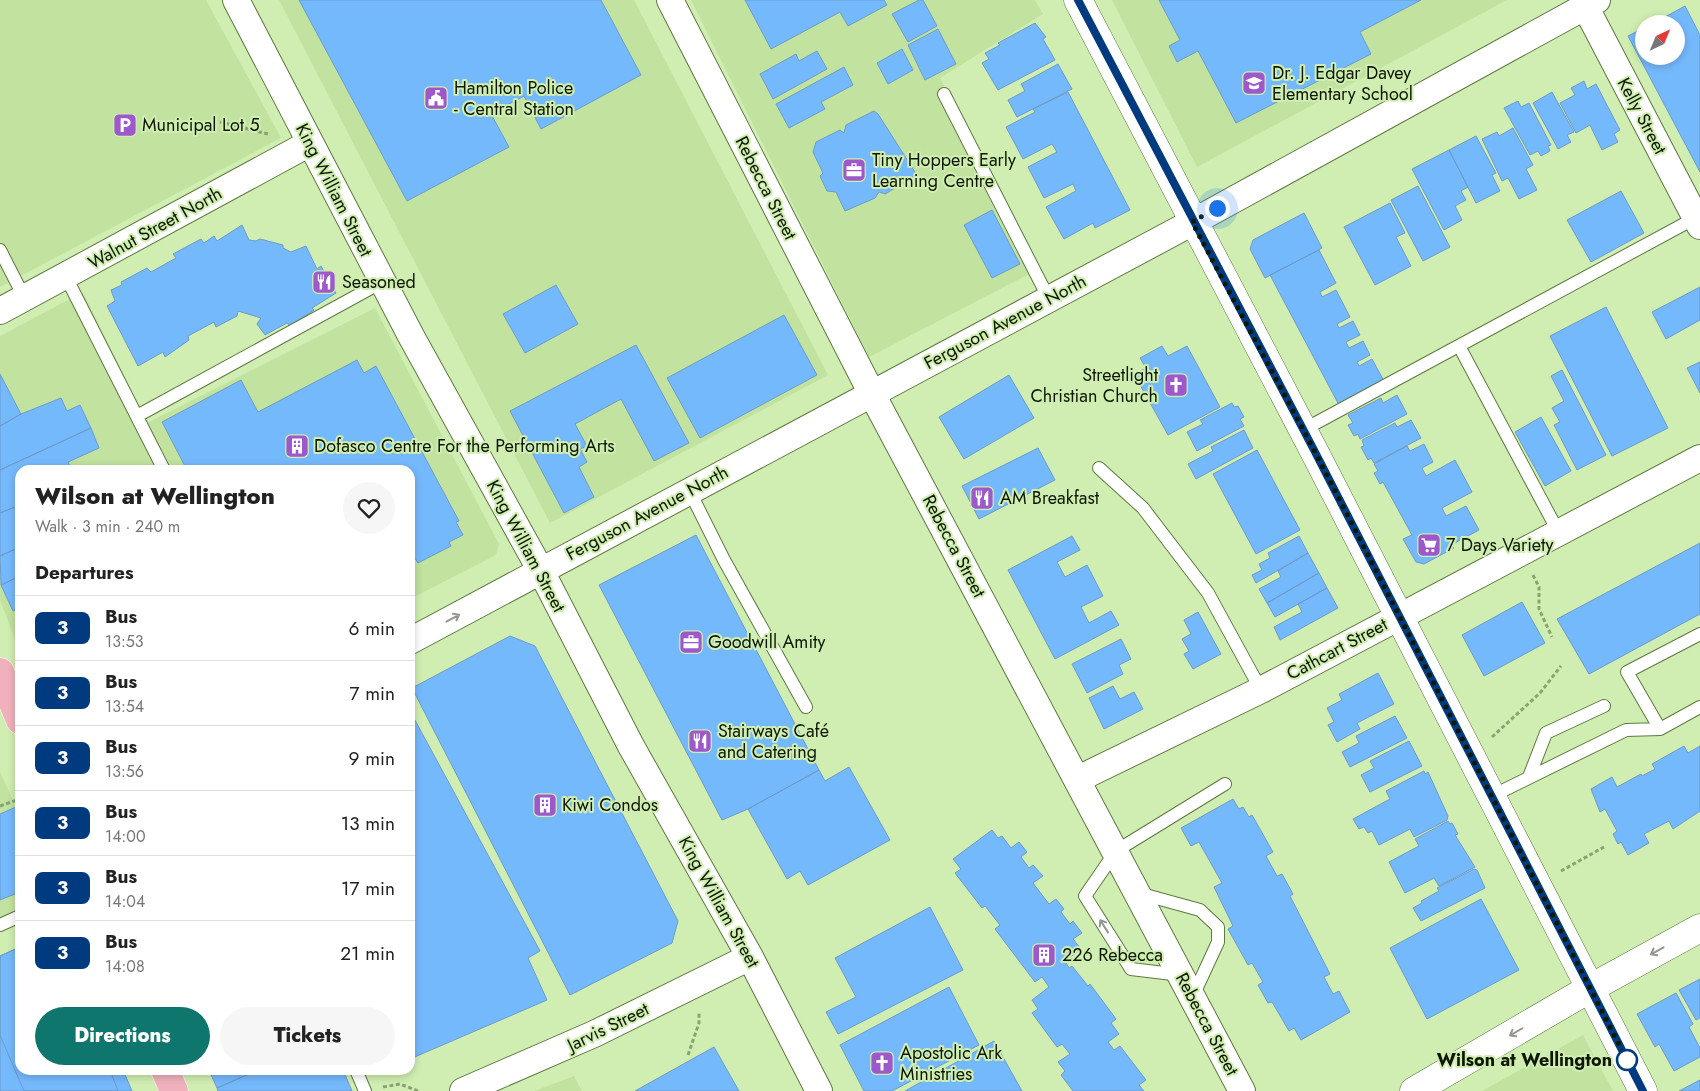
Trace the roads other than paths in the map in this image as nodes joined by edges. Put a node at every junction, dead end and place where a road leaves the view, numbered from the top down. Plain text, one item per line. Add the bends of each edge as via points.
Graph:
1 (236, 0) edge
2 (670, 0) edge
3 (1078, 0) edge
4 (1591, 3) edge
5 (944, 94) dead end
6 (310, 143) junction
7 (1699, 220) edge
8 (1192, 222) junction
9 (0, 250) edge
10 (66, 277) junction
11 (382, 282) junction
12 (25, 299) junction
13 (1048, 299) junction
14 (0, 312) edge
15 (1459, 346) junction
16 (872, 394) junction
17 (137, 416) junction
18 (1303, 430) junction
19 (1700, 458) edge
20 (162, 465) edge
21 (1099, 468) dead end
22 (689, 490) junction
23 (1559, 533) junction
24 (541, 571) junction
25 (1399, 615) junction
26 (1700, 634) edge
27 (415, 638) edge
28 (0, 672) edge
29 (1261, 690) junction
30 (1604, 706) dead end
31 (1700, 706) edge
32 (806, 707) dead end
33 (11, 709) edge
34 (1660, 729) junction
35 (1528, 777) junction
36 (1078, 779) junction
37 (1225, 784) dead end
38 (1492, 796) junction
39 (1116, 850) junction
40 (1138, 893) junction
41 (15, 918) edge
42 (0, 925) edge
43 (1700, 928) edge
44 (750, 957) junction
45 (1187, 986) junction
46 (1589, 989) junction
47 (167, 1075) edge
48 (358, 1075) edge
49 (365, 1090) edge
50 (174, 1091) edge
51 (463, 1091) edge
52 (819, 1091) edge
53 (1242, 1091) edge
54 (1414, 1091) edge
55 (1643, 1091) edge

1 - 6 street, King William Street
2 - 16 street, Rebecca Street
3 - 8 main road
4 - 7 street, Kelly Street
4 - 8 street, Ferguson Avenue North
5 - 13 lane
6 - 10 street, Walnut Street North
6 - 11 street, King William Street
7 - 15 lane
8 - 13 street, Ferguson Avenue North
8 - 18 main road
9 - 12 lane
10 - 12 street, Walnut Street North
10 - 17 lane
11 - 17 lane
11 - 24 street, King William Street
12 - 14 street, Walnut Street North
13 - 16 street, Ferguson Avenue North
15 - 18 lane
15 - 23 lane
16 - 22 street, Ferguson Avenue North
16 - 36 street, Rebecca Street
17 - 20 lane
18 - 25 main road
19 - 23 street, Cathcart Street
21 - 29 lane via 1143,508 1208,593
22 - 24 street, Ferguson Avenue North
22 - 32 lane
23 - 25 street, Cathcart Street
27 -> 24 street, Ferguson Avenue North
24 - 44 street, King William Street via 631,746
25 - 29 street, Cathcart Street
25 - 38 main road
26 - 34 lane via 1627,672
28 - 33 main road
29 - 36 street, Cathcart Street
30 - 35 lane via 1546,734
31 - 34 lane
34 - 35 lane via 1626,730
35 - 38 lane
36 - 39 street, Rebecca Street
37 - 39 lane
38 - 46 main road
39 - 40 street, Rebecca Street
45 -> 39 lane via 1131,969 1085,896
40 - 45 street, Rebecca Street
40 - 45 lane via 1200,910 1218,927 1218,942
41 - 42 lane
43 -> 46 main road
44 - 51 street, Jarvis Street via 594,1034
44 - 52 street, King William Street
45 - 53 street, Rebecca Street
46 -> 54 main road
46 - 55 main road
47 - 50 main road
48 - 49 lane

